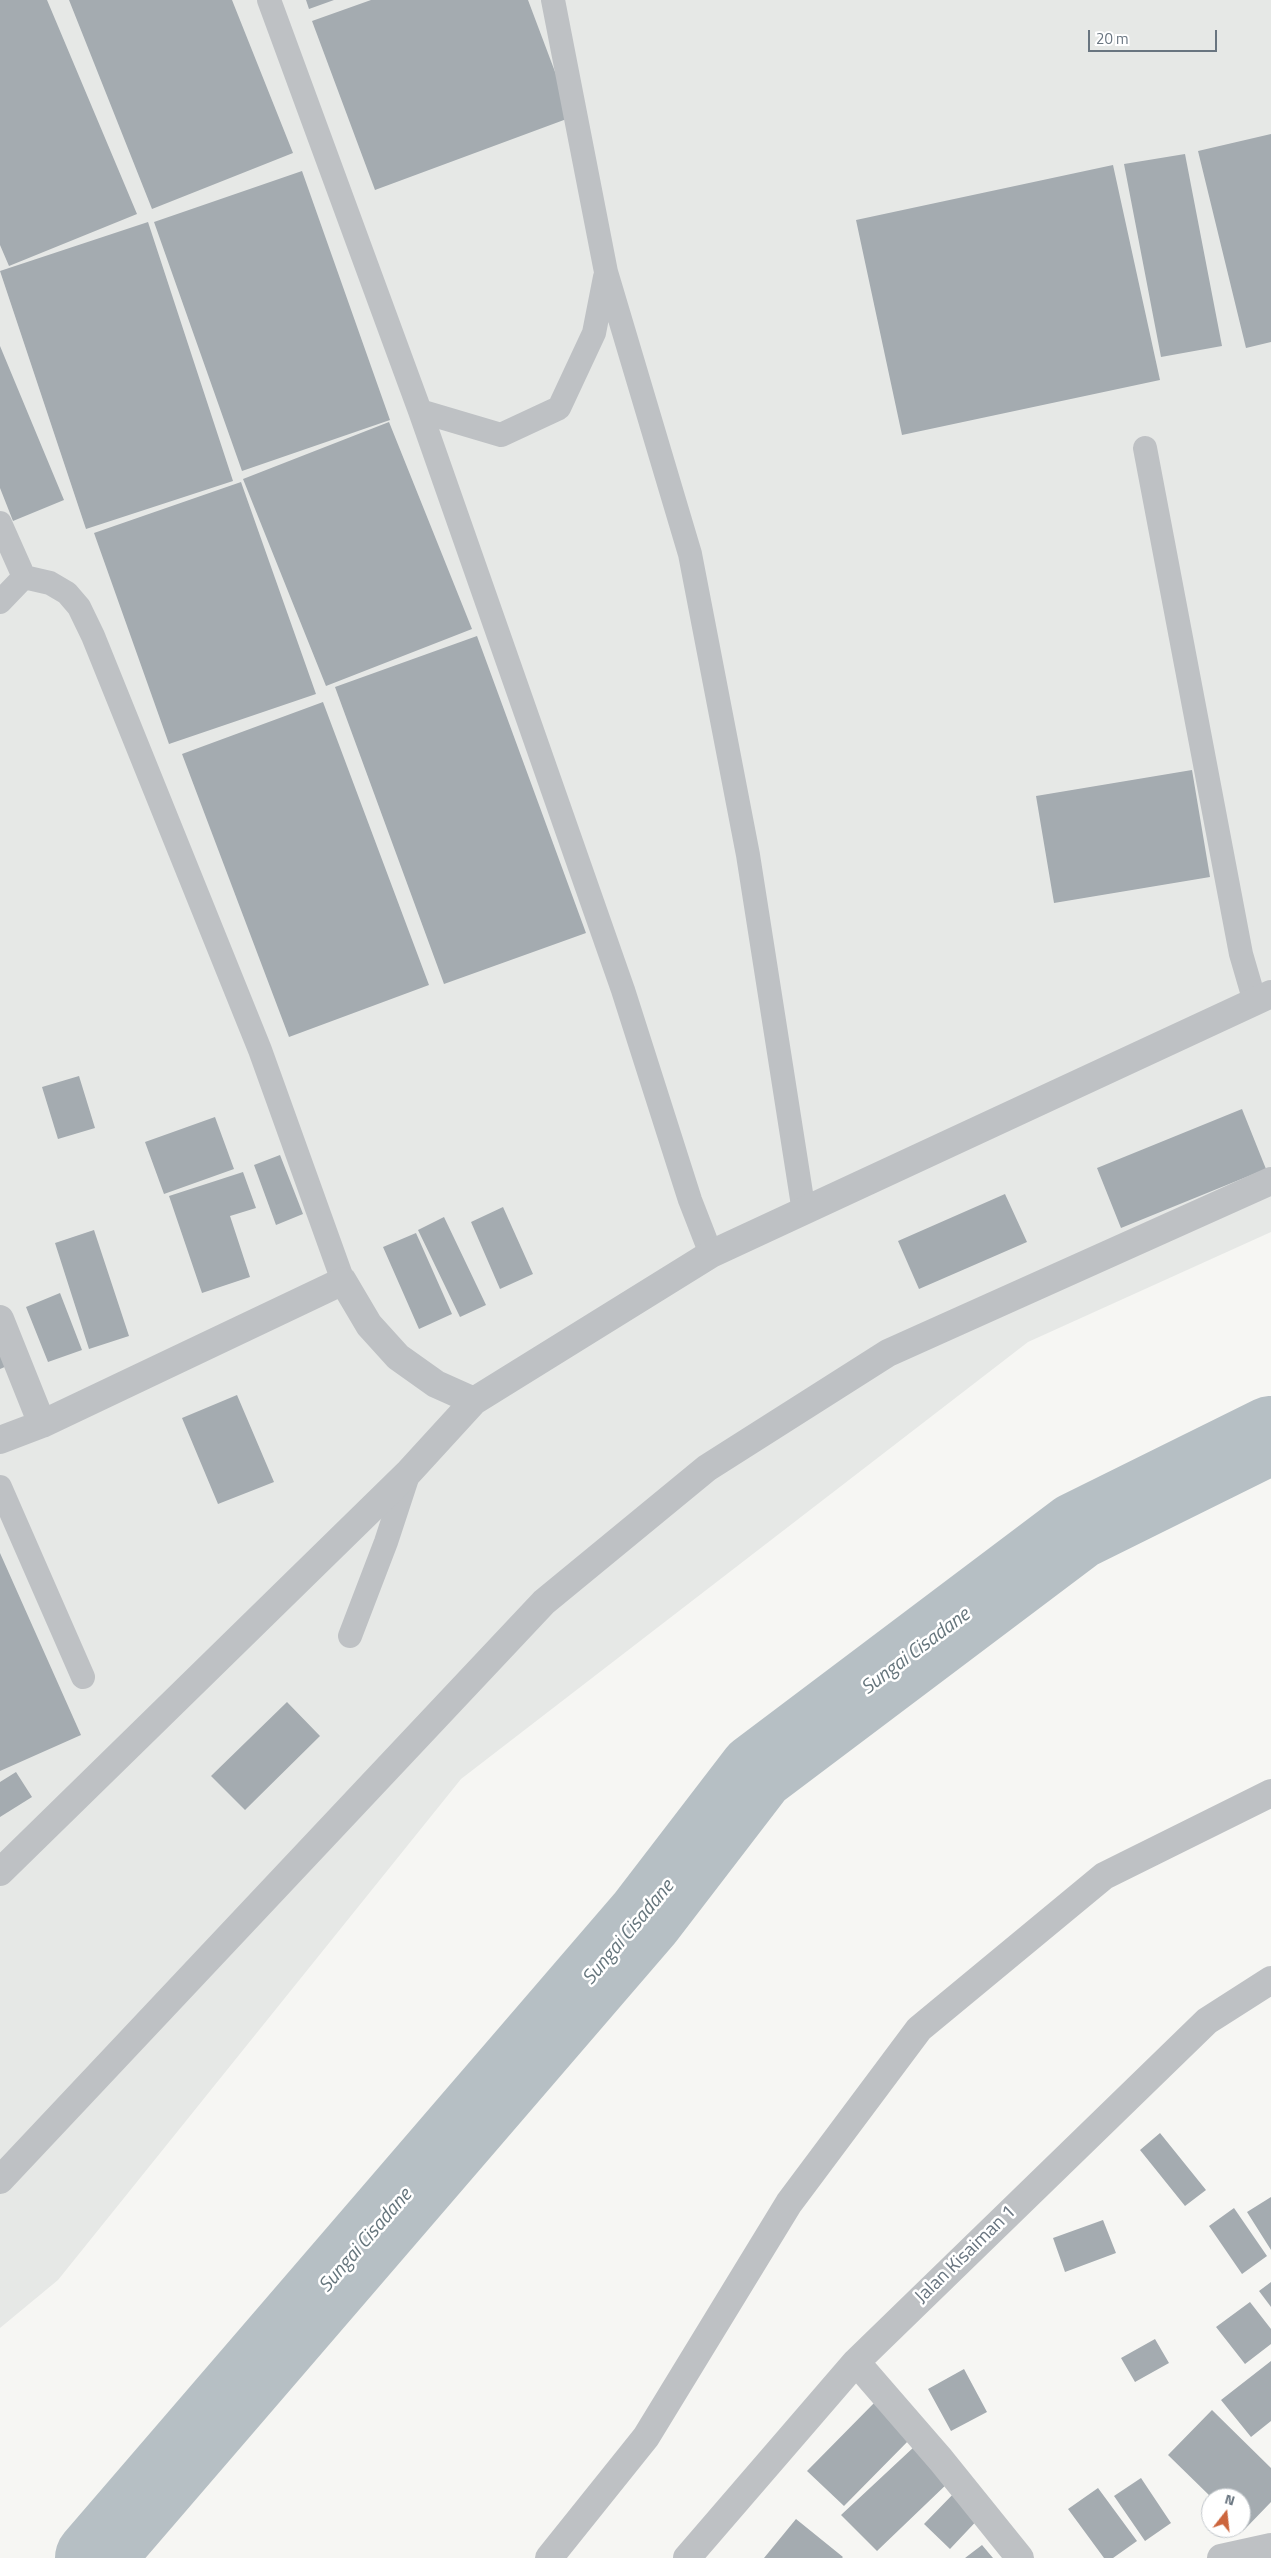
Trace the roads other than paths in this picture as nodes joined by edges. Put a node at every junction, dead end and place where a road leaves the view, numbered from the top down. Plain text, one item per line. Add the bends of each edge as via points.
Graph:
1 (270, 0) edge
2 (553, 0) edge
3 (606, 272) junction
4 (420, 411) junction
5 (1145, 448) dead end
6 (0, 523) edge
7 (24, 577) junction
8 (0, 602) edge
9 (1263, 998) edge
10 (1271, 1181) edge
11 (804, 1212) junction
12 (710, 1254) junction
13 (343, 1281) junction
14 (0, 1319) edge
15 (474, 1401) junction
16 (42, 1424) junction
17 (0, 1440) edge
18 (409, 1472) junction
19 (0, 1487) edge
20 (350, 1636) dead end
21 (83, 1677) dead end
22 (1271, 1793) edge
23 (0, 1872) edge
24 (1271, 1980) edge
25 (0, 2180) edge
26 (856, 2362) junction
27 (1271, 2547) edge
28 (692, 2556) edge
29 (549, 2558) edge
30 (1020, 2558) edge
31 (1221, 2558) edge

1 - 4 lane
2 - 3 lane
3 - 4 lane via 594,333 560,408 502,434
3 - 11 lane via 690,554 748,855
4 - 12 lane via 623,990
5 - 9 lane via 1241,954
6 - 7 lane
7 - 8 lane
7 - 13 lane via 50,583 67,593 79,606 93,636 260,1050
9 - 11 street
10 - 25 street via 888,1353 707,1468 544,1602
11 - 12 street
12 - 15 street
13 - 15 street via 369,1325 398,1357 436,1384
13 - 16 street
14 - 16 street
15 - 18 street
16 - 17 street
18 - 20 lane
18 - 23 street
19 - 21 lane
22 - 29 street via 1104,1876 919,2029 789,2203 646,2437
24 - 26 street, Jalan Kisaiman 1 via 1207,2021
26 - 28 street, Jalan Kisaiman 1
26 - 30 street
27 - 31 street

